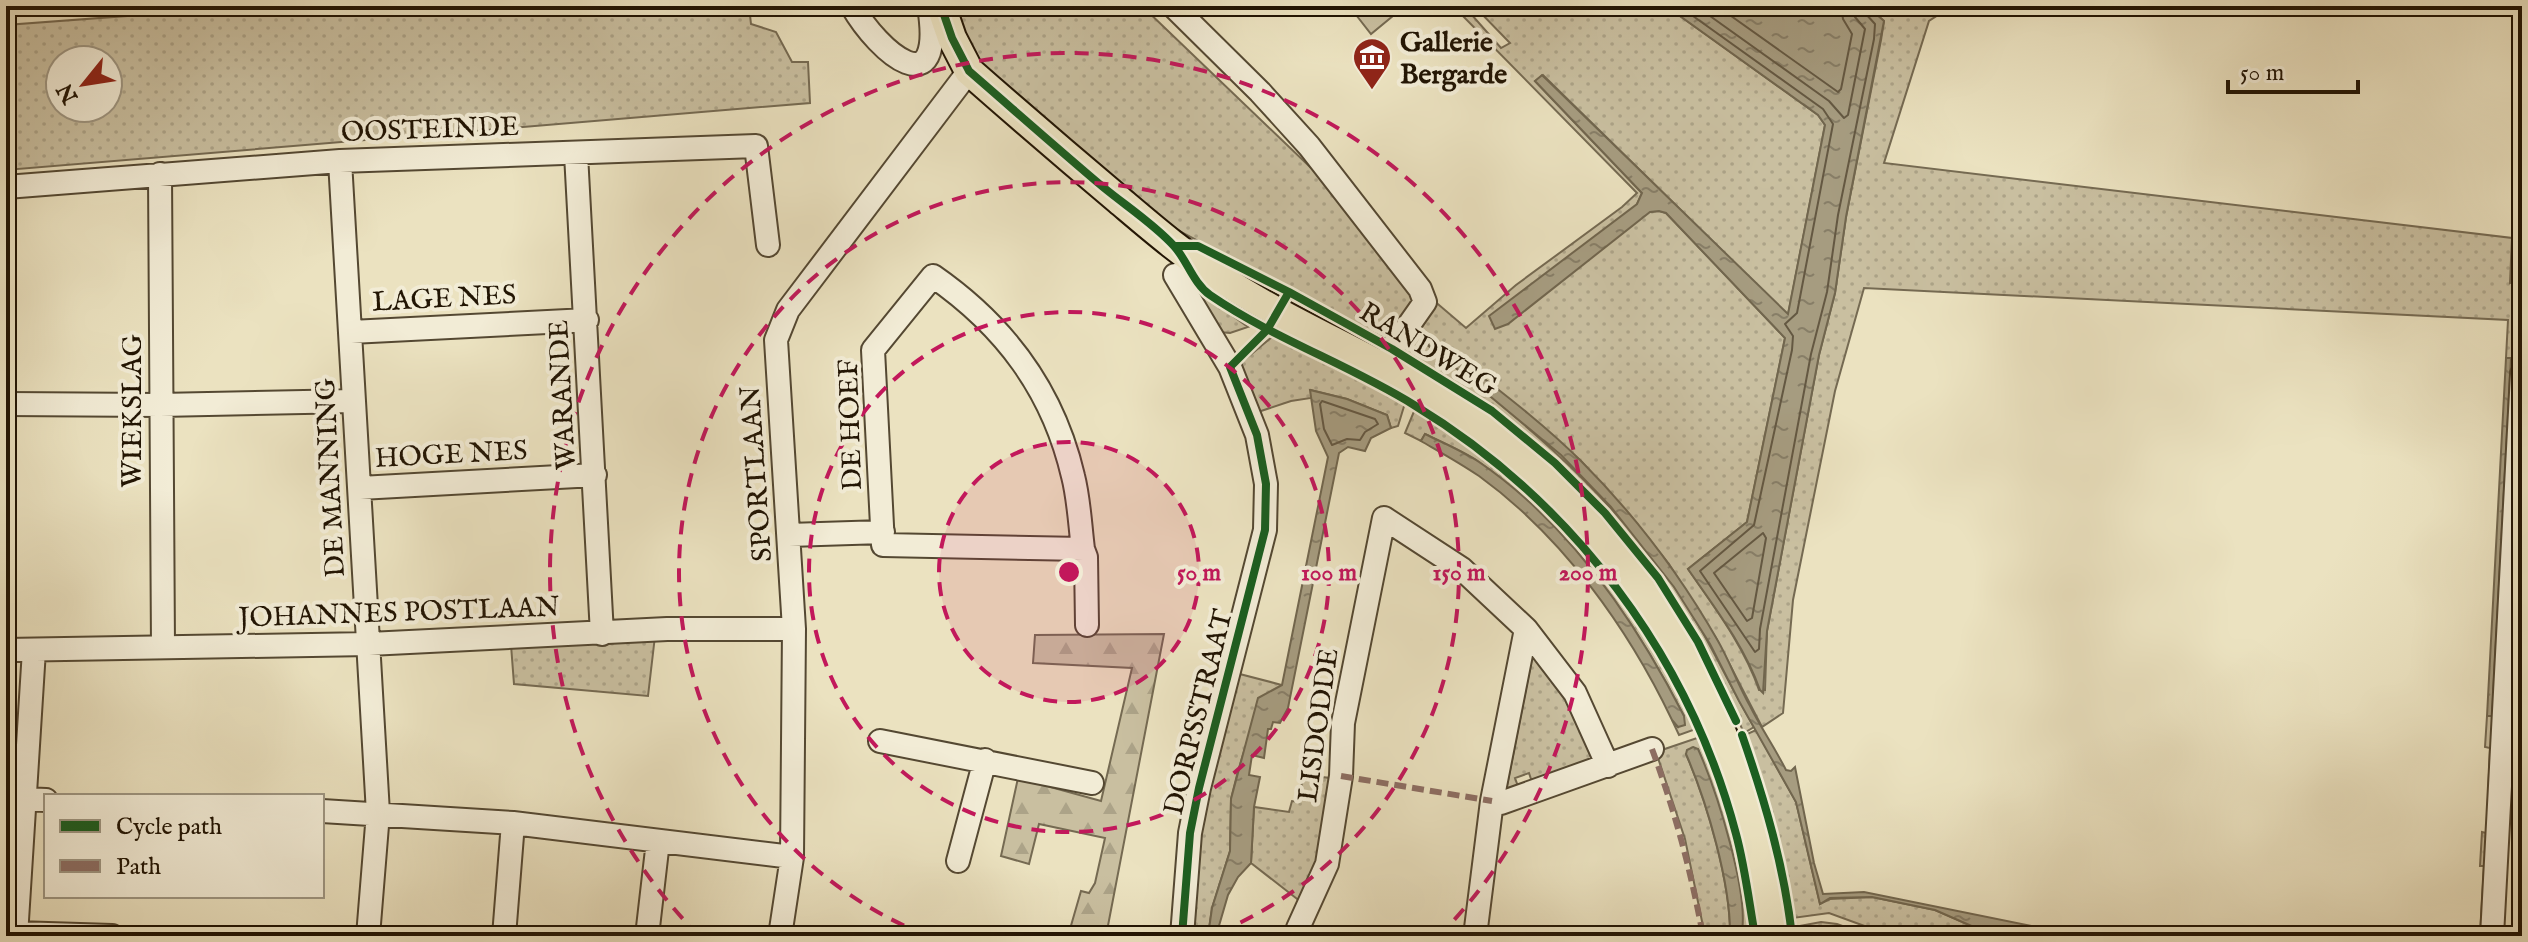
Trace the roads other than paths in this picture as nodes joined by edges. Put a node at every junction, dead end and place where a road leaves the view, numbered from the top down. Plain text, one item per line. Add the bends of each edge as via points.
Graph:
1 (852, 6) edge
2 (929, 6) edge
3 (941, 6) edge
4 (1173, 6) edge
5 (969, 71) junction
6 (576, 154) junction
7 (340, 161) junction
8 (160, 174) junction
9 (6, 187) edge
10 (768, 245) dead end
11 (1175, 275) dead end
12 (587, 320) junction
13 (351, 332) junction
14 (1384, 367) junction
15 (2522, 374) edge
16 (354, 401) junction
17 (6, 404) edge
18 (160, 405) junction
19 (595, 475) junction
20 (360, 488) junction
21 (883, 532) junction
22 (789, 535) junction
23 (1083, 549) junction
24 (1087, 625) dead end
25 (794, 629) junction
26 (1526, 629) junction
27 (602, 634) junction
28 (369, 644) junction
29 (163, 647) junction
30 (6, 650) edge
31 (34, 650) junction
32 (880, 741) dead end
33 (1652, 749) dead end
34 (985, 760) junction
35 (1608, 766) junction
36 (1092, 783) dead end
37 (35, 799) edge
38 (1492, 801) junction
39 (324, 811) edge
40 (378, 813) junction
41 (513, 823) junction
42 (658, 841) junction
43 (792, 857) junction
44 (958, 861) dead end
45 (12, 892) edge
46 (16, 935) edge
47 (112, 936) edge
48 (368, 936) edge
49 (504, 936) edge
50 (647, 936) edge
51 (780, 936) edge
52 (1182, 936) edge
53 (1297, 936) edge
54 (1475, 936) edge
55 (1773, 936) edge
56 (2492, 936) edge

1 - 2 street via 862,24 895,55 916,65 931,53
3 - 5 main road
4 - 14 street via 1309,146 1420,289 1425,302
5 - 14 main road, RANDWEG via 1175,246 1228,283
5 - 22 street, SPORTLAAN via 788,310 776,340
6 - 7 street, OOSTEINDE
6 - 10 street, OOSTEINDE via 756,146
6 - 12 street, WARANDE
7 - 8 street, OOSTEINDE
7 - 13 street, DE MANNING
8 - 9 street, OOSTEINDE
8 - 18 street, WIEKSLAG
11 - 52 street, DORPSSTRAAT via 1230,367 1257,435 1266,484 1265,530 1190,833
12 - 13 street, LAGE NES
12 - 19 street, WARANDE
13 - 16 street, DE MANNING
14 - 55 main road, RANDWEG via 1460,412 1557,491 1651,600 1719,727 1753,825
15 - 56 street
16 - 18 street
16 - 20 street, DE MANNING
17 - 18 street
18 - 29 street, WIEKSLAG
19 - 20 street, HOGE NES
19 - 27 street, WARANDE
20 - 28 street, DE MANNING
21 - 22 street
21 - 23 street via 883,545
21 - 23 street, DE HOEF via 873,350 933,276 992,324 1036,382 1074,478
22 - 25 street, SPORTLAAN
23 - 24 street, DE HOEF
25 - 27 street, JOHANNES POSTLAAN
25 - 43 street, SPORTLAAN
26 - 35 street via 1575,693
26 - 38 street
26 - 53 street, LISDODDE via 1462,569 1384,518 1343,723 1327,864
27 - 28 street, JOHANNES POSTLAAN
28 - 29 street, JOHANNES POSTLAAN
28 - 40 street, DE MANNING
29 - 31 street, JOHANNES POSTLAAN
30 - 31 street, JOHANNES POSTLAAN
31 - 37 street
32 - 34 street
33 - 35 street
34 - 36 street
34 - 44 street
35 - 38 street via 1501,803
37 - 45 street
38 - 54 street
39 - 40 street
40 - 41 street
40 - 48 street, DE MANNING
41 - 42 street
41 - 49 street
42 - 43 street
42 - 50 street
43 - 51 street, SPORTLAAN
45 - 46 street
46 - 47 street

